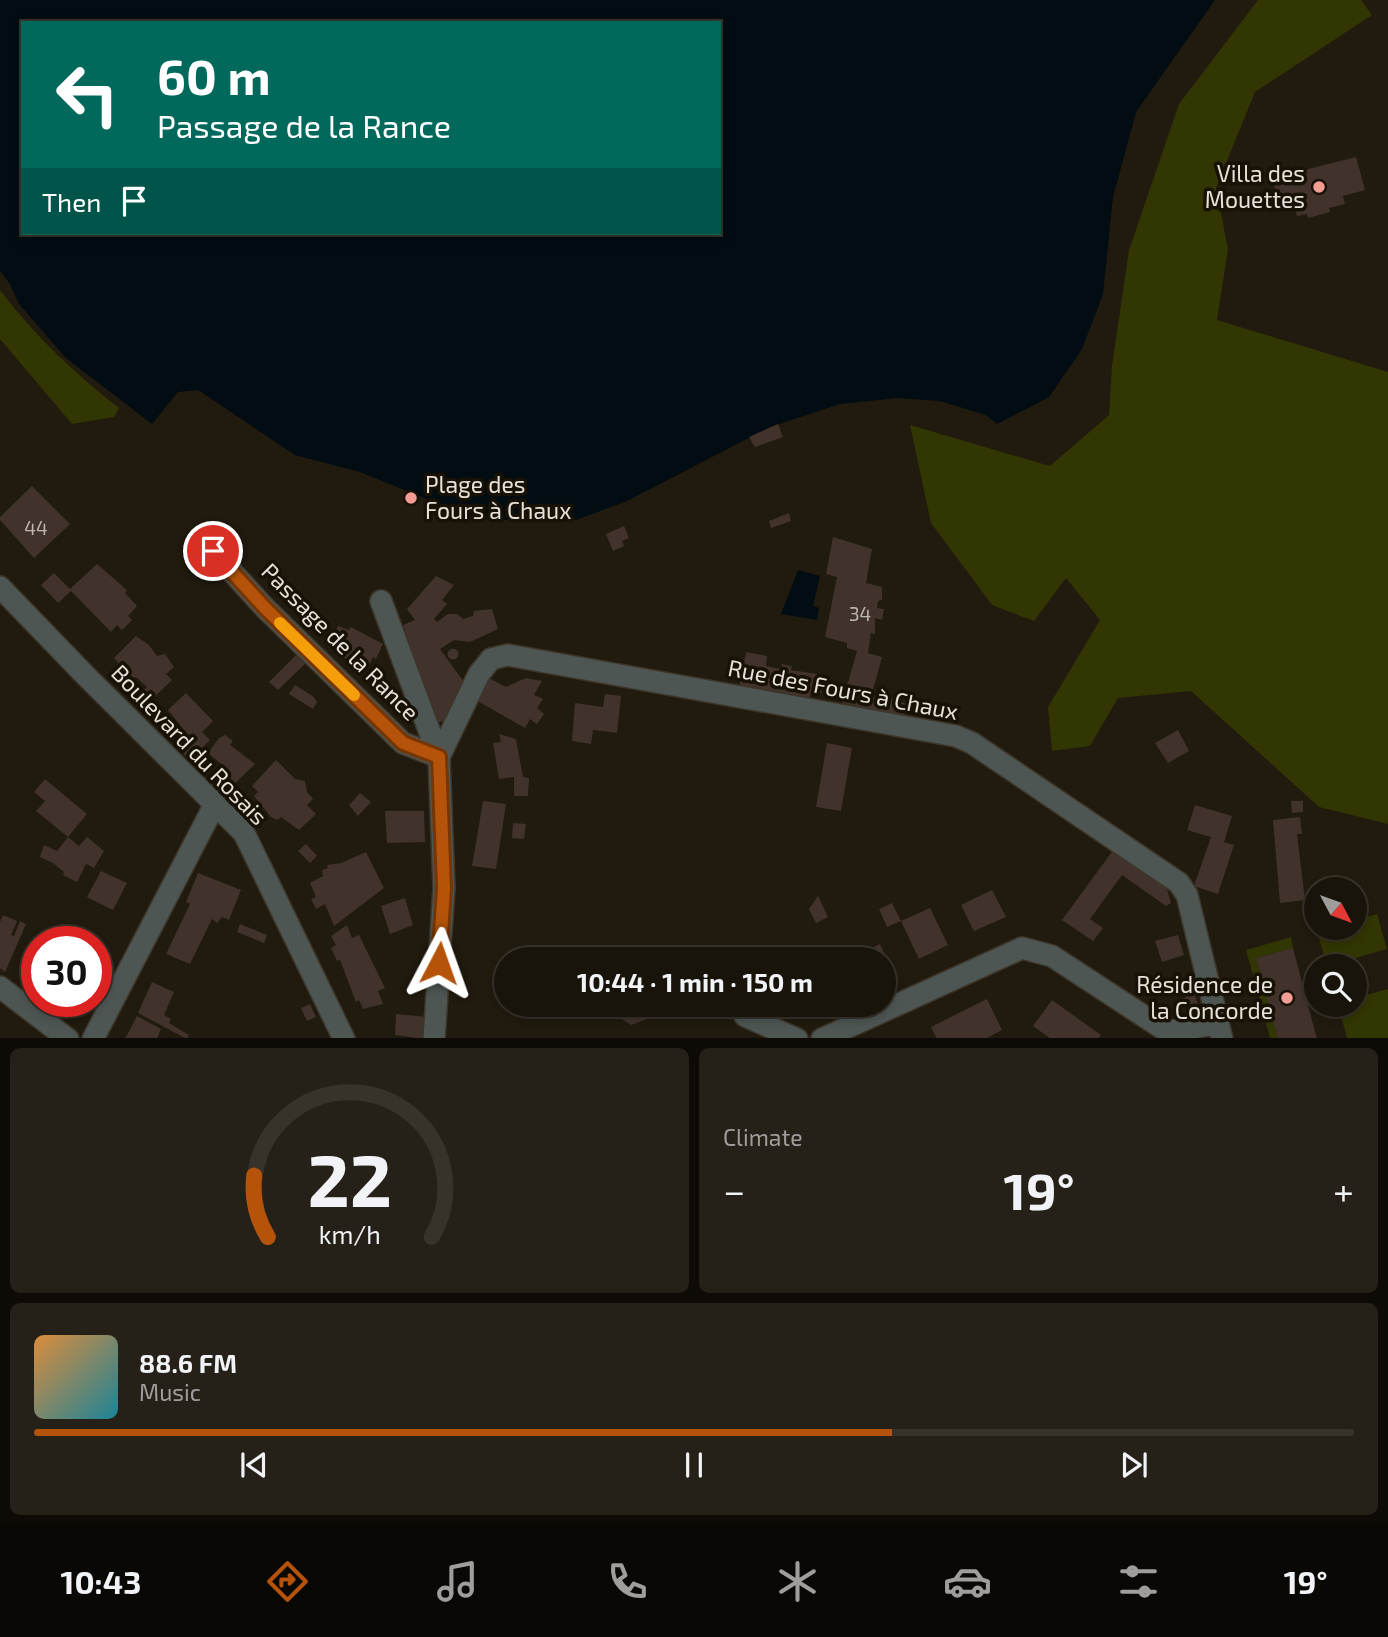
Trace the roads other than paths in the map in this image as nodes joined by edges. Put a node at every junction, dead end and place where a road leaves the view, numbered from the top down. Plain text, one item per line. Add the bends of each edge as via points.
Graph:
1 (213, 551) dead end
2 (0, 587) edge
3 (381, 601) dead end
4 (439, 757) junction
5 (215, 804) junction
6 (0, 987) edge
7 (747, 1017) edge
8 (1220, 1031) edge
9 (68, 1038) edge
10 (93, 1038) edge
11 (344, 1038) edge
12 (434, 1038) edge
13 (797, 1038) edge
14 (822, 1038) edge

1 - 4 street, Passage de la Rance via 403,743
2 - 5 street, Boulevard du Rosais
3 - 4 street
4 - 8 street, Rue des Fours à Chaux via 479,674 491,659 508,655 935,730 972,743 1179,883 1187,895
4 - 12 street via 444,888
5 - 10 street
5 - 11 street, Boulevard du Rosais via 244,833 259,858
6 - 9 street
7 - 13 street
8 - 14 street via 1165,1030 1052,956 1022,948

